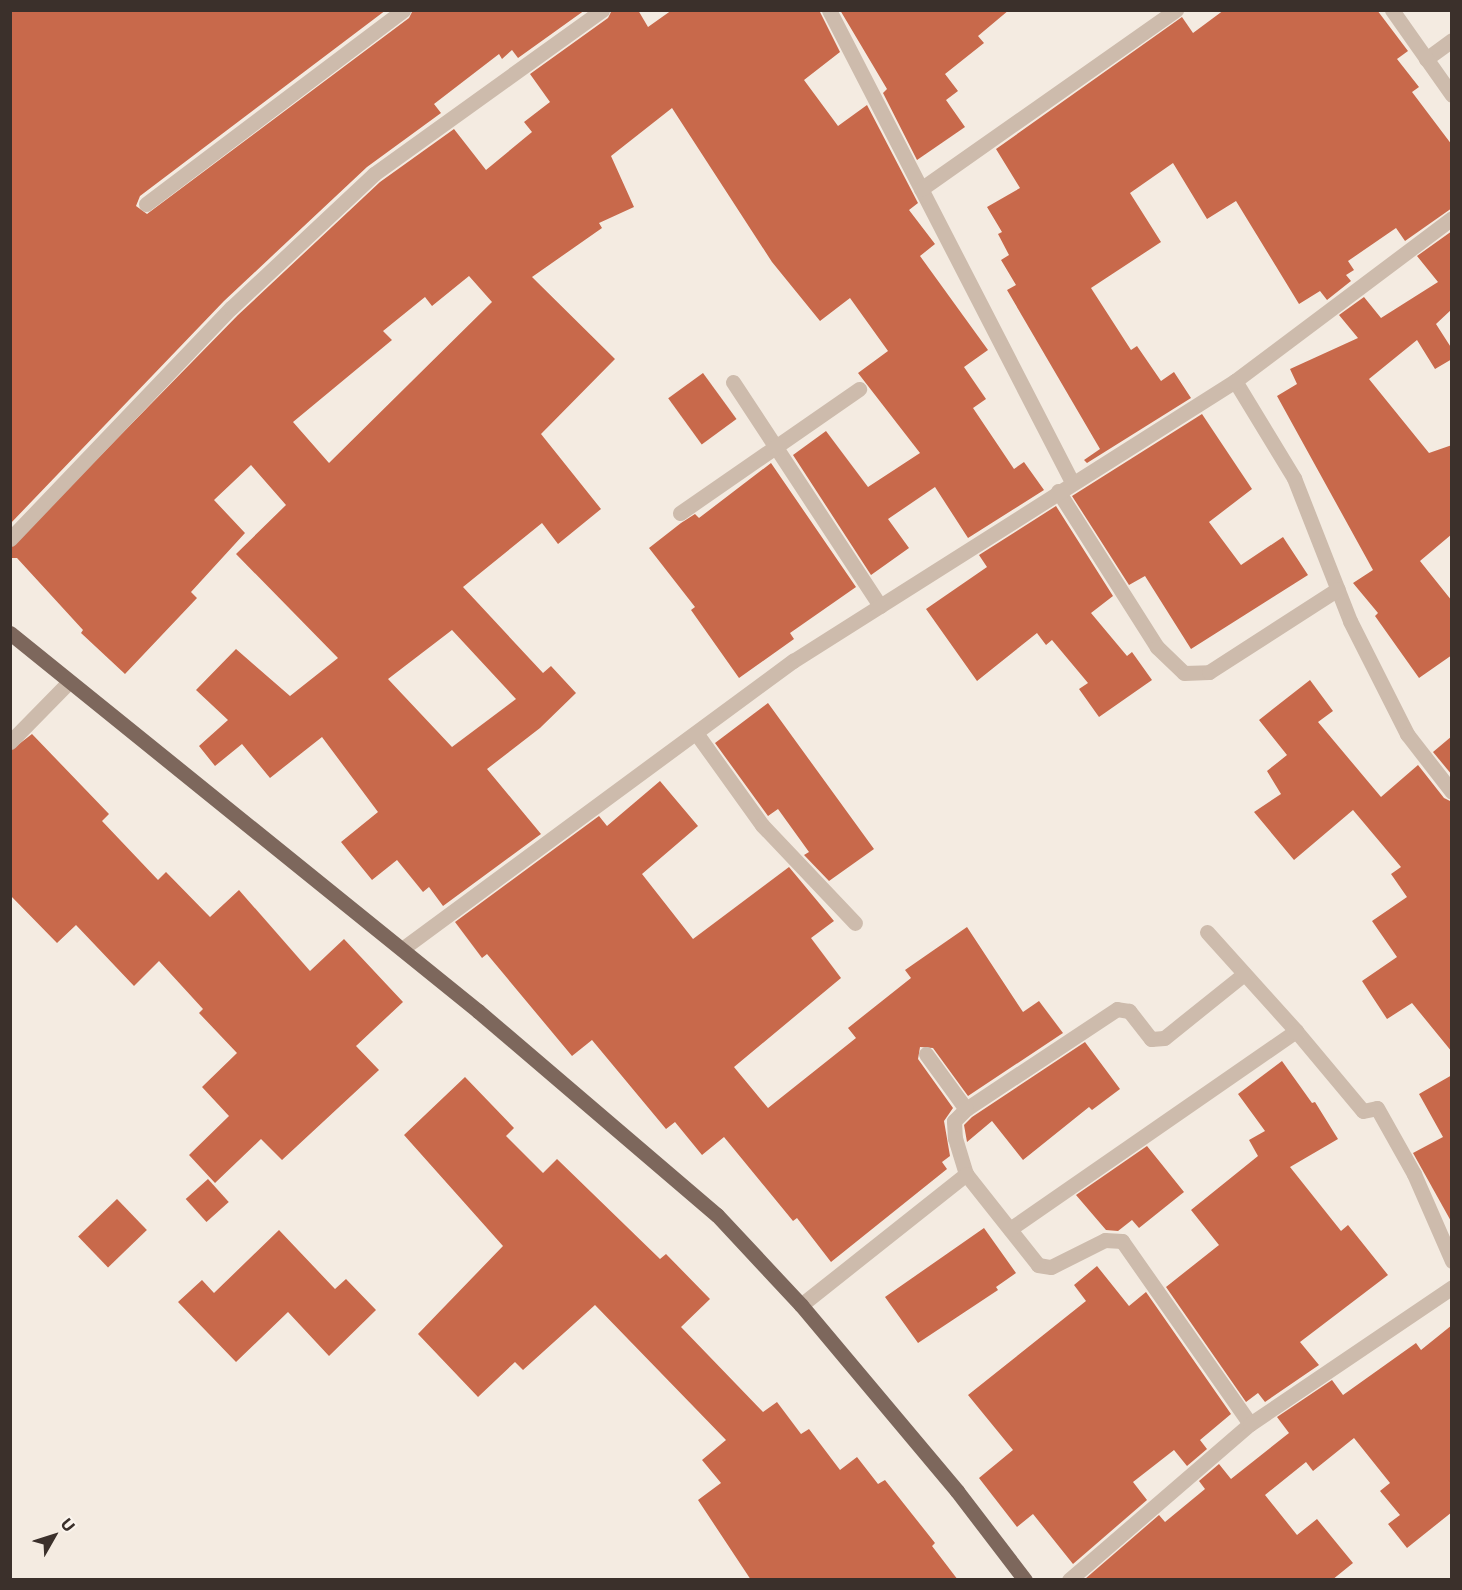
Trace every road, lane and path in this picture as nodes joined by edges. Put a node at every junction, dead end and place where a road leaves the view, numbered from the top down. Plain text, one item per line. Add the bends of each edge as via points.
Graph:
1 (602, 10) edge
2 (829, 10) edge
3 (1176, 10) edge
4 (1392, 10) edge
5 (399, 12) edge
6 (1452, 40) edge
7 (1426, 59) junction
8 (1452, 95) edge
9 (921, 189) junction
10 (146, 204) dead end
11 (1452, 218) edge
12 (1235, 381) junction
13 (733, 382) dead end
14 (859, 389) dead end
15 (775, 446) junction
16 (1072, 482) junction
17 (1058, 491) junction
18 (680, 513) dead end
19 (10, 539) edge
20 (1338, 590) junction
21 (880, 606) junction
22 (10, 633) edge
23 (69, 682) junction
24 (696, 733) junction
25 (10, 742) edge
26 (1452, 792) edge
27 (855, 923) dead end
28 (1207, 932) dead end
29 (402, 949) junction
30 (1244, 974) junction
31 (1296, 1032) junction
32 (926, 1054) dead end
33 (966, 1109) junction
34 (966, 1174) junction
35 (1010, 1229) junction
36 (1452, 1261) edge
37 (1452, 1287) edge
38 (801, 1305) junction
39 (1250, 1424) junction
40 (1025, 1580) edge
41 (1069, 1580) edge

1 - 19 street via 374,174 231,308
2 - 9 street
3 - 9 street
4 - 7 street
5 - 10 street
6 - 7 street
7 - 8 street
9 - 16 street
11 - 12 street
12 - 16 street
12 - 20 street via 1294,478
13 - 15 street
14 - 15 street
15 - 18 street
15 - 21 street
16 - 17 street
17 - 20 street via 1157,647 1184,673 1209,672
17 - 21 street
20 - 26 street via 1407,734
21 - 24 street via 793,661
22 - 23 main road
23 - 25 street
23 - 29 main road
24 - 27 street via 762,825
24 - 29 street
28 - 30 street
29 - 38 main road via 717,1215
30 - 31 street
30 - 33 street via 1164,1038 1151,1039 1129,1011 1117,1009
31 - 35 street
31 - 36 street via 1363,1111 1377,1108 1414,1174
32 - 33 street
33 - 34 street via 954,1121
34 - 35 street
34 - 38 street
35 - 39 street via 1044,1269 1105,1240 1122,1241
37 - 39 street
38 - 40 main road via 957,1491
39 - 41 street

